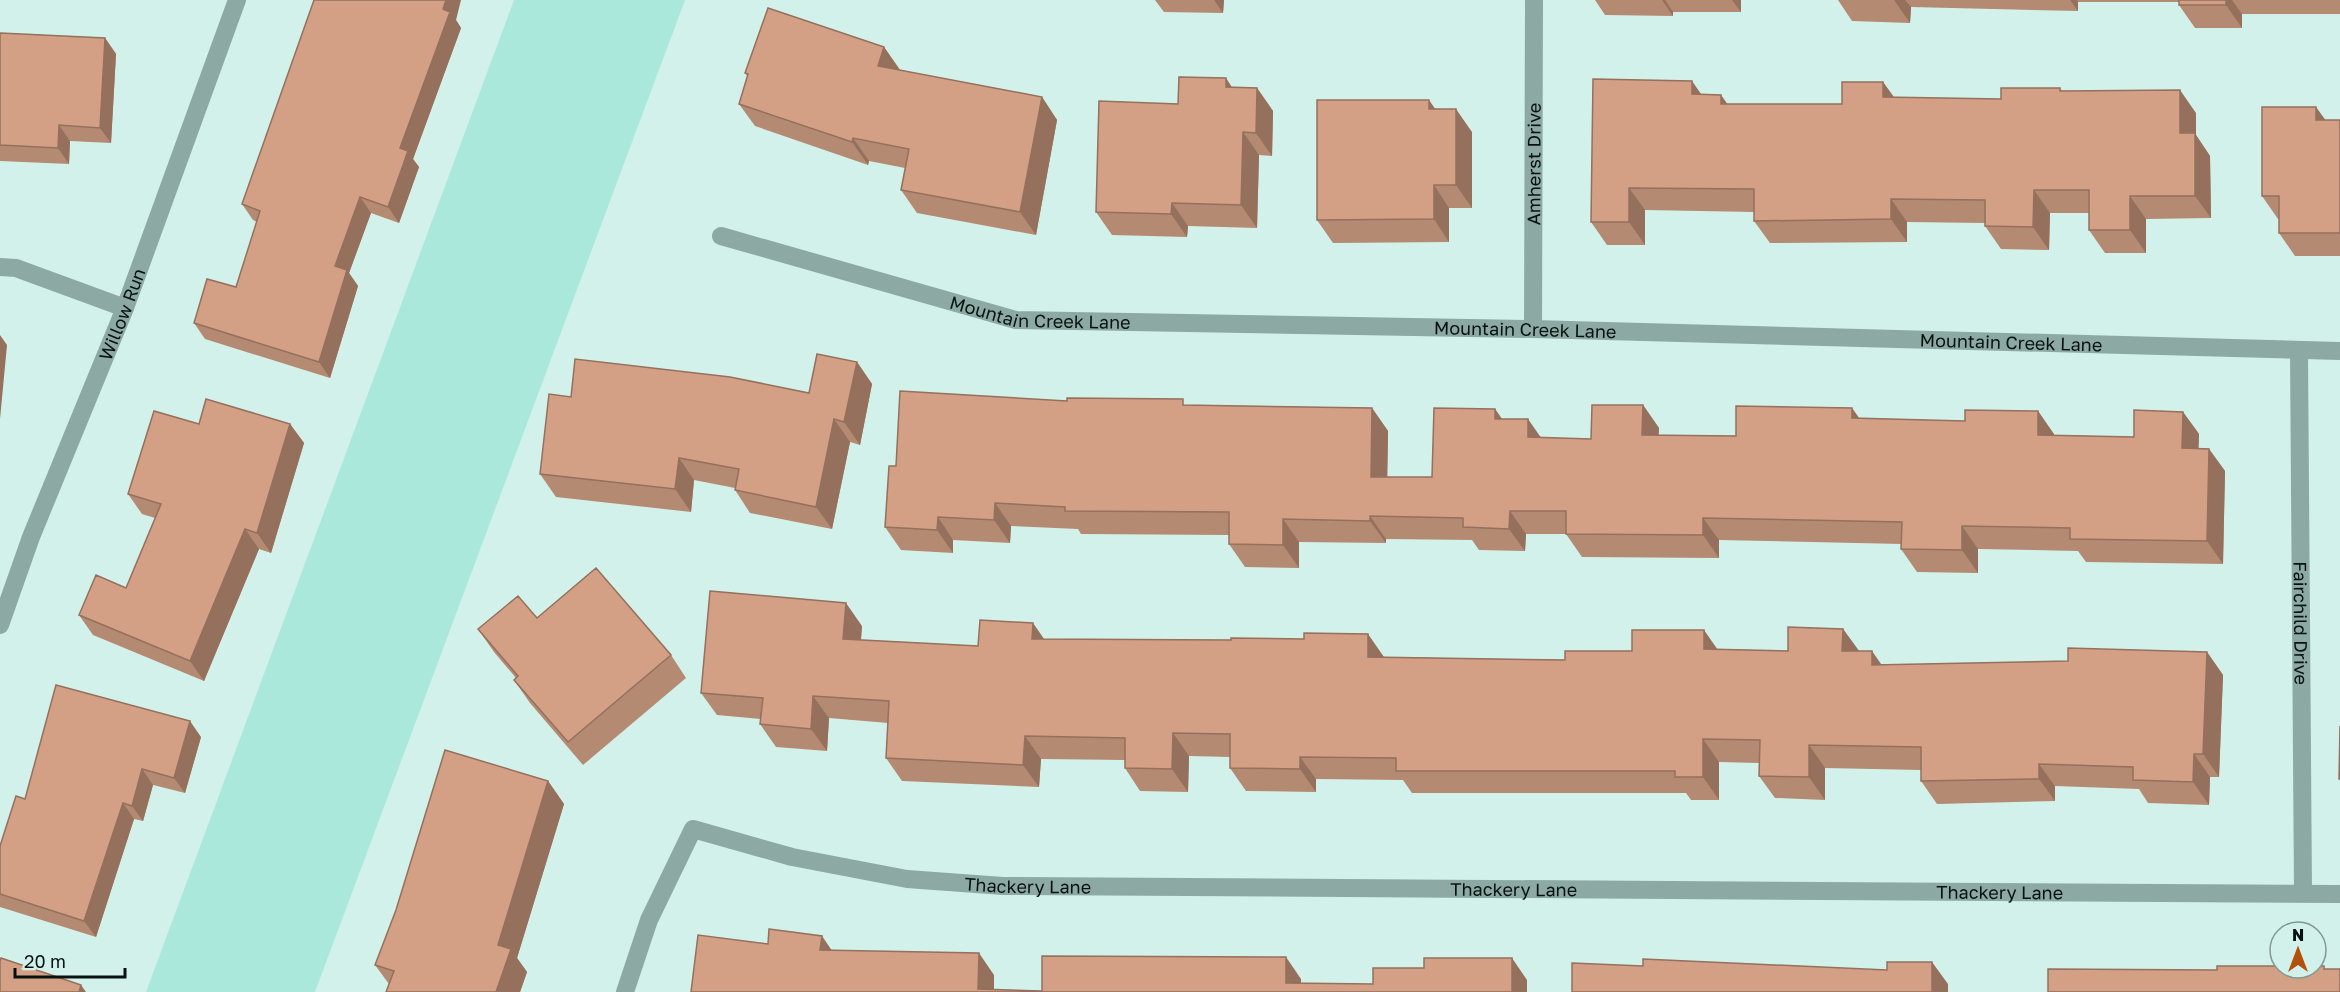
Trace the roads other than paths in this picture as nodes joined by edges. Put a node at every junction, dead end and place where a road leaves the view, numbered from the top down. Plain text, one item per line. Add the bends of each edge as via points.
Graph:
1 (237, 0) edge
2 (1534, 0) edge
3 (721, 236) dead end
4 (0, 267) edge
5 (125, 308) junction
6 (1533, 329) junction
7 (2299, 351) junction
8 (2340, 351) edge
9 (0, 625) edge
10 (2303, 893) junction
11 (2340, 894) edge
12 (625, 992) edge

1 - 5 street, Willow Run
2 - 6 street, Amherst Drive
3 - 6 street, Mountain Creek Lane via 1016,320
4 - 5 street via 16,268
5 - 9 street, Willow Run via 30,537
6 - 7 street, Mountain Creek Lane
7 - 8 street, Mountain Creek Lane
7 - 10 street, Fairchild Drive
10 - 11 street, Thackery Lane
10 - 12 street, Thackery Lane via 1003,886 907,879 792,857 693,829 649,920

